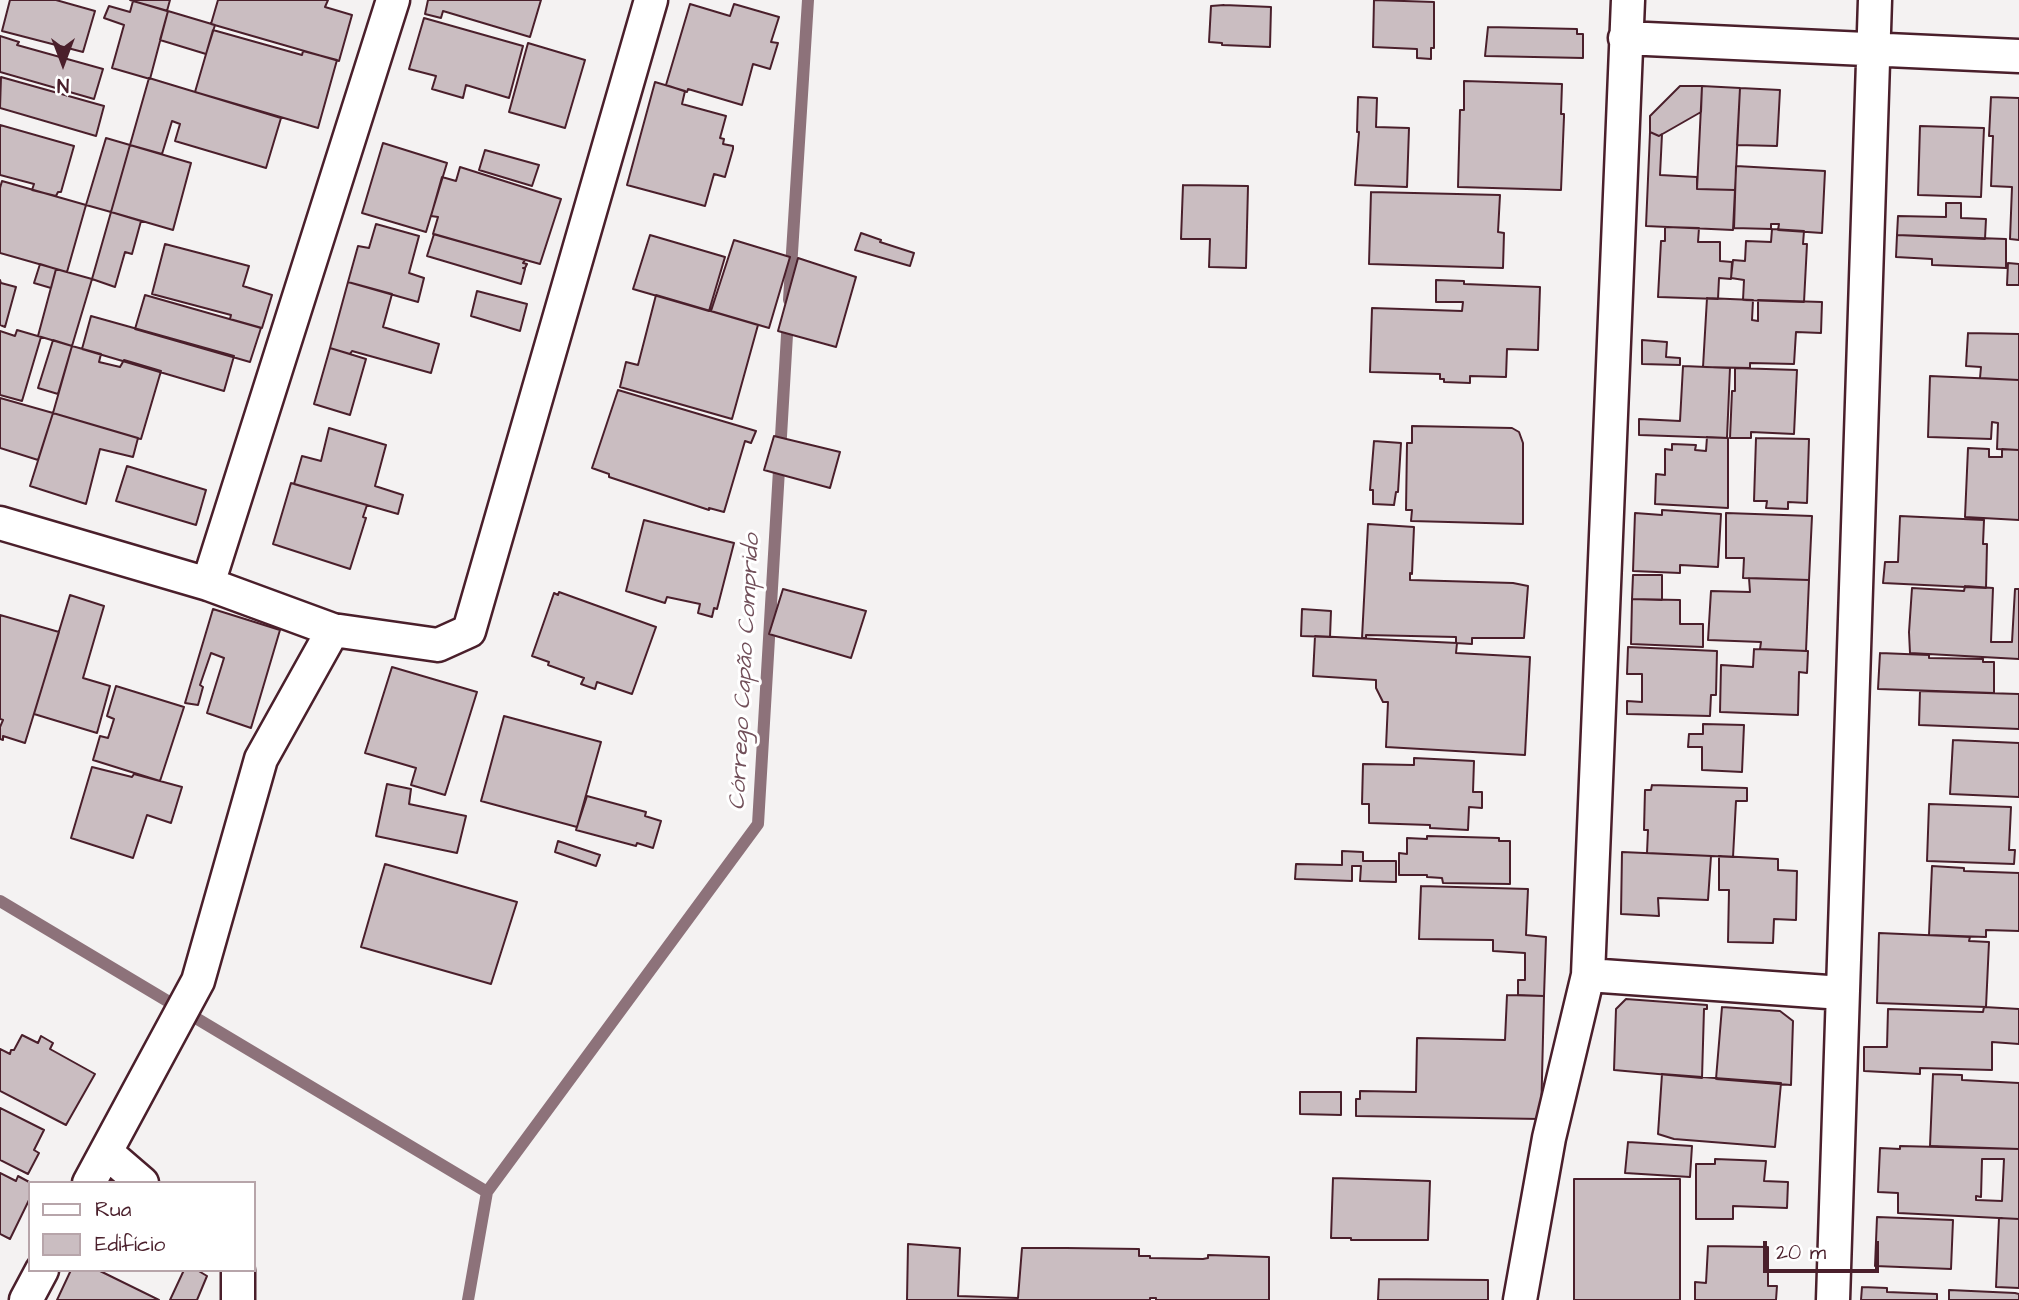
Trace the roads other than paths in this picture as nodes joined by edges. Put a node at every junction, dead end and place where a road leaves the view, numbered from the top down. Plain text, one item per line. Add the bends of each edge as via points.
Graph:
1 (393, 0) edge
2 (651, 0) edge
3 (1628, 0) edge
4 (1875, 0) edge
5 (1625, 38) junction
6 (1873, 49) junction
7 (2019, 56) edge
8 (0, 523) edge
9 (208, 584) junction
10 (334, 630) junction
11 (1588, 975) junction
12 (1842, 993) junction
13 (106, 1152) junction
14 (90, 1181) edge
15 (140, 1181) edge
16 (41, 1272) edge
17 (238, 1272) edge
18 (26, 1300) edge
19 (238, 1300) edge
20 (1520, 1300) edge
21 (1833, 1300) edge

1 - 9 street
2 - 10 street via 469,631 438,646
3 - 5 street
4 - 6 street
5 - 6 street
5 - 11 street
6 - 7 street
6 - 12 street
8 - 9 street
9 - 10 street
10 - 13 street via 261,760 198,981
11 - 12 street
11 - 20 street via 1549,1138
12 - 21 street
13 - 14 street
13 - 15 street
16 - 18 street
17 - 19 street

